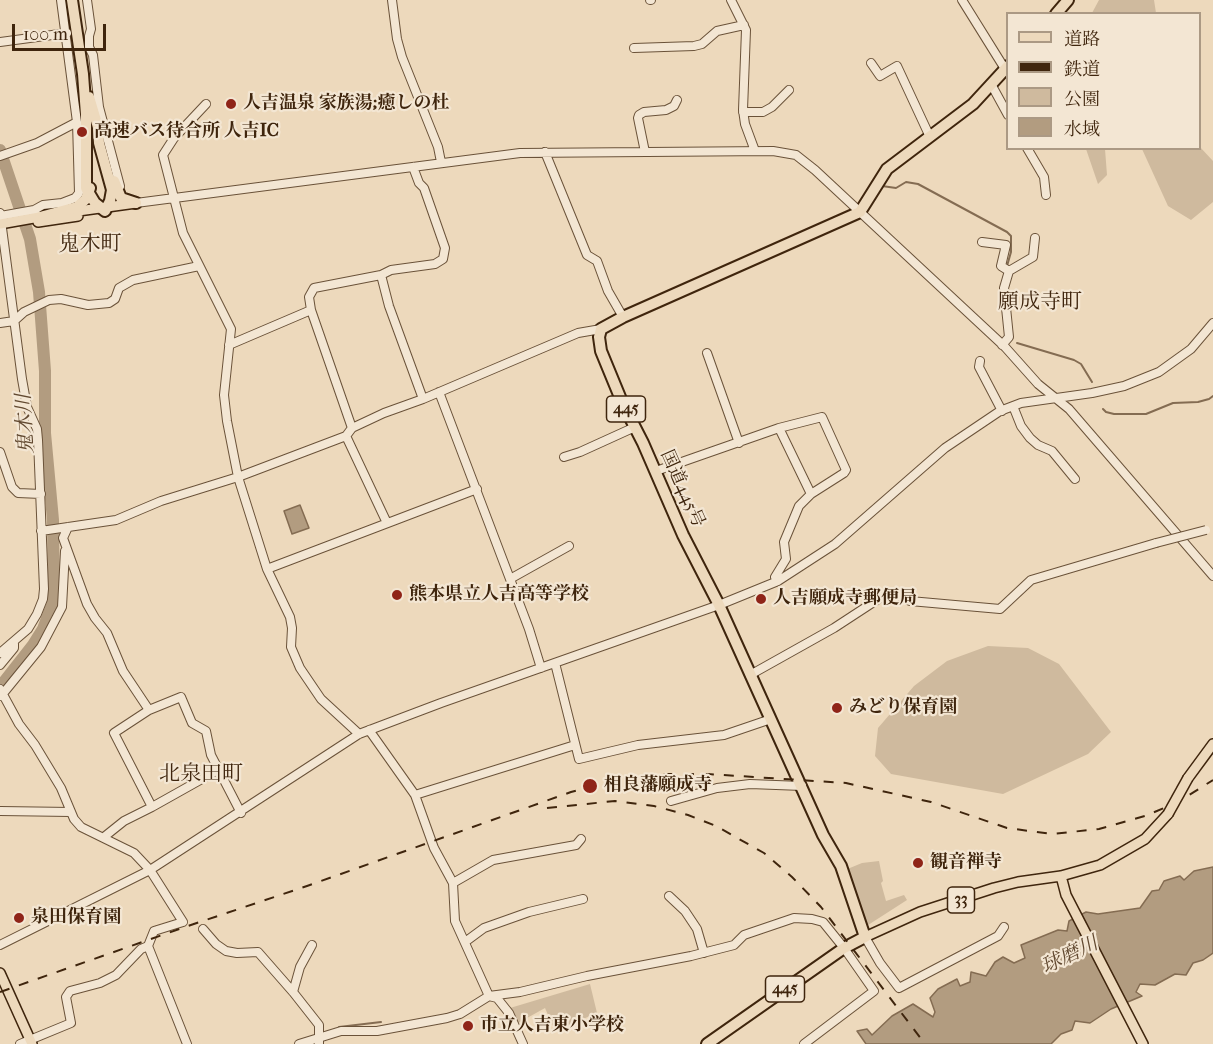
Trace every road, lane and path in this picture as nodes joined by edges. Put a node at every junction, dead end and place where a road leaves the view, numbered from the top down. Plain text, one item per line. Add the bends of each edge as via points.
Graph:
1 (61, 0) edge
2 (72, 0) edge
3 (87, 0) edge
4 (392, 0) edge
5 (731, 0) edge
6 (962, 0) edge
7 (1068, 0) edge
8 (1058, 12) edge
9 (744, 25) junction
10 (67, 33) junction
11 (0, 42) edge
12 (634, 48) dead end
13 (871, 63) dead end
14 (1006, 68) edge
15 (83, 74) junction
16 (991, 84) junction
17 (789, 90) dead end
18 (677, 100) dead end
19 (206, 104) dead end
20 (1006, 111) edge
21 (743, 112) junction
22 (77, 122) junction
23 (98, 129) junction
24 (930, 137) junction
25 (1028, 150) edge
26 (545, 152) junction
27 (645, 152) junction
28 (755, 152) junction
29 (0, 156) edge
30 (441, 162) junction
31 (413, 167) junction
32 (112, 190) junction
33 (89, 194) junction
34 (1046, 195) dead end
35 (175, 197) junction
36 (136, 203) junction
37 (104, 209) junction
38 (860, 212) junction
39 (36, 218) junction
40 (1, 222) edge
41 (1035, 238) dead end
42 (982, 242) dead end
43 (199, 266) junction
44 (1009, 271) junction
45 (381, 275) junction
46 (311, 310) junction
47 (623, 317) junction
48 (14, 321) junction
49 (1213, 322) edge
50 (0, 323) edge
51 (601, 329) junction
52 (229, 345) junction
53 (1002, 345) junction
54 (707, 353) dead end
55 (980, 361) dead end
56 (438, 392) junction
57 (1055, 397) junction
58 (423, 399) junction
59 (1013, 406) junction
60 (1002, 411) junction
61 (351, 428) junction
62 (635, 428) junction
63 (779, 429) junction
64 (346, 435) junction
65 (739, 443) junction
66 (0, 452) edge
67 (564, 457) dead end
68 (2, 462) edge
69 (656, 471) junction
70 (238, 477) junction
71 (1075, 479) dead end
72 (477, 489) junction
73 (811, 494) junction
74 (41, 495) junction
75 (387, 523) junction
76 (68, 527) junction
77 (1210, 528) edge
78 (40, 531) junction
79 (568, 546) dead end
80 (66, 548) junction
81 (267, 569) junction
82 (1213, 576) edge
83 (510, 579) junction
84 (778, 581) junction
85 (718, 605) junction
86 (14, 642) junction
87 (0, 653) edge
88 (555, 663) junction
89 (0, 665) edge
90 (541, 668) junction
91 (750, 675) junction
92 (1, 693) edge
93 (149, 710) junction
94 (771, 719) junction
95 (369, 730) junction
96 (359, 734) junction
97 (1213, 744) edge
98 (575, 745) junction
99 (218, 770) junction
100 (802, 786) junction
101 (415, 795) junction
102 (671, 801) dead end
103 (152, 807) junction
104 (0, 812) edge
105 (71, 812) junction
106 (241, 813) junction
107 (104, 837) junction
108 (581, 839) dead end
109 (150, 870) junction
110 (1061, 876) junction
111 (453, 883) junction
112 (669, 896) dead end
113 (583, 900) dead end
114 (1004, 927) dead end
115 (202, 929) dead end
116 (865, 937) junction
117 (465, 942) junction
118 (0, 945) edge
119 (312, 945) dead end
120 (148, 946) junction
121 (844, 948) junction
122 (704, 953) junction
123 (0, 973) edge
124 (293, 992) junction
125 (489, 996) junction
126 (319, 1041) edge
127 (31, 1042) edge
128 (20, 1044) edge
129 (187, 1044) edge
130 (299, 1044) edge
131 (523, 1044) edge
132 (707, 1044) edge
133 (804, 1044) edge
134 (1143, 1044) edge

1 - 10 street
2 - 15 highway
3 - 35 street via 89,47 99,107 120,189 125,195 140,198
4 - 30 street via 402,57
5 - 9 street
6 - 14 street
7 - 8 highway
9 - 12 street via 717,31 694,46
9 - 21 street
10 - 11 street
10 - 22 street
13 - 24 street via 880,76 897,66
14 - 16 highway
15 - 23 highway
15 - 33 highway via 85,182
16 - 20 street
16 - 24 highway via 973,104
17 - 21 street via 763,112
18 - 27 street via 666,110 639,115
19 - 35 street via 163,155
21 - 28 street
22 - 29 street via 37,143
22 - 39 street via 79,194 62,203 43,206
23 - 32 highway
23 - 36 highway via 118,193 127,202
24 - 38 highway via 887,169
25 - 34 street via 1044,177
26 - 27 street
26 - 30 street
26 - 47 street via 586,255 597,261
27 - 28 street
28 - 38 street via 796,155
30 - 31 street
31 - 35 street
31 - 45 street via 445,253 435,264
32 - 33 highway via 98,196
32 - 37 highway
33 - 37 highway
33 - 39 highway via 77,207
35 - 36 street
35 - 37 street
35 - 43 street via 183,233
36 - 37 main road
37 - 39 main road
38 - 47 highway
38 - 53 street
39 - 40 main road
40 - 48 street
41 - 44 street via 1033,257
42 - 44 street via 1006,246 1001,266
43 - 48 street via 133,280 119,288 116,299 109,303 88,305 49,300
43 - 52 street via 231,329
44 - 53 street via 1004,288 1010,338
45 - 46 street via 314,288 309,297
45 - 58 street
46 - 52 street
46 - 61 street
47 - 51 highway
48 - 50 street
48 - 74 street via 27,407 37,429
49 - 57 street via 1191,349 1159,372 1124,386
51 - 56 street via 578,333
51 - 62 highway, 国道445号 / 445 via 601,351
52 - 70 street via 225,402
53 - 57 street
54 - 65 street
55 - 60 street via 979,367
56 - 58 street
56 - 72 street
57 - 59 street
57 - 82 street
58 - 61 street
59 - 60 street
59 - 71 street via 1030,438 1052,451
60 - 84 street via 945,448 835,544
61 - 64 street
62 - 67 street
62 - 69 highway, 国道445号 / 445
63 - 65 street
63 - 73 street
63 - 73 street via 822,417 846,470
64 - 70 street
64 - 75 street
65 - 69 street
66 - 68 street
68 - 74 street via 18,494
69 - 85 highway, 国道445号 / 445
70 - 76 street via 116,520
70 - 81 street
72 - 75 street
72 - 83 street
73 - 84 street via 799,506 784,542 786,558 775,577
74 - 78 street
75 - 81 street
76 - 78 street
76 - 80 street via 63,538
77 - 91 street, bridge via 1031,580 1000,609 886,594
78 - 86 street via 43,599 28,629
79 - 83 street
80 - 92 street via 62,608 41,647
80 - 93 street via 87,604
81 - 96 street via 290,617 291,647 300,668 321,699
83 - 90 street
84 - 85 street
85 - 88 street
85 - 91 highway, 国道445号 / 445
86 - 87 street
86 - 89 street via 14,648
88 - 90 street
88 - 98 street
90 - 95 street
91 - 94 highway, 国道445号 / 445
92 - 105 street via 61,788
93 - 99 street via 181,697 192,723 206,731
93 - 103 street via 114,733
94 - 98 street via 724,735 638,745 579,759
94 - 100 highway, 国道445号 / 445
95 - 96 street
95 - 101 street
96 - 106 street
97 - 110 main road, 33, bridge via 1167,814 1144,839 1100,865
98 - 101 street
99 - 103 street
99 - 106 street
100 - 102 street via 750,784 717,788
100 - 116 highway, 国道445号 / 445 via 841,866
101 - 111 street via 434,848
103 - 107 street
104 - 105 street
105 - 107 street via 81,827
106 - 109 street
107 - 109 street via 134,853
108 - 111 street via 576,845 493,860
109 - 118 street
109 - 120 street via 183,922 154,931
110 - 116 main road, 33 via 994,888 920,912
110 - 134 main road via 1066,895
111 - 117 street via 455,921
112 - 122 street via 697,929
113 - 117 street via 529,912 484,928
114 - 116 street via 998,936 899,988
115 - 124 street via 226,951 258,952
116 - 121 highway, 445
117 - 125 street
119 - 124 street
120 - 127 street via 116,975 70,991 66,996 70,1023
120 - 129 street
121 - 122 street via 823,922 794,918 744,935 734,945
121 - 132 highway, 445
121 - 133 street via 873,991
122 - 125 street
123 - 127 main road
124 - 126 street via 319,1025
125 - 126 street via 447,1018 377,1031 341,1031
125 - 131 street via 497,998 509,1013
126 - 130 street
127 - 128 street

